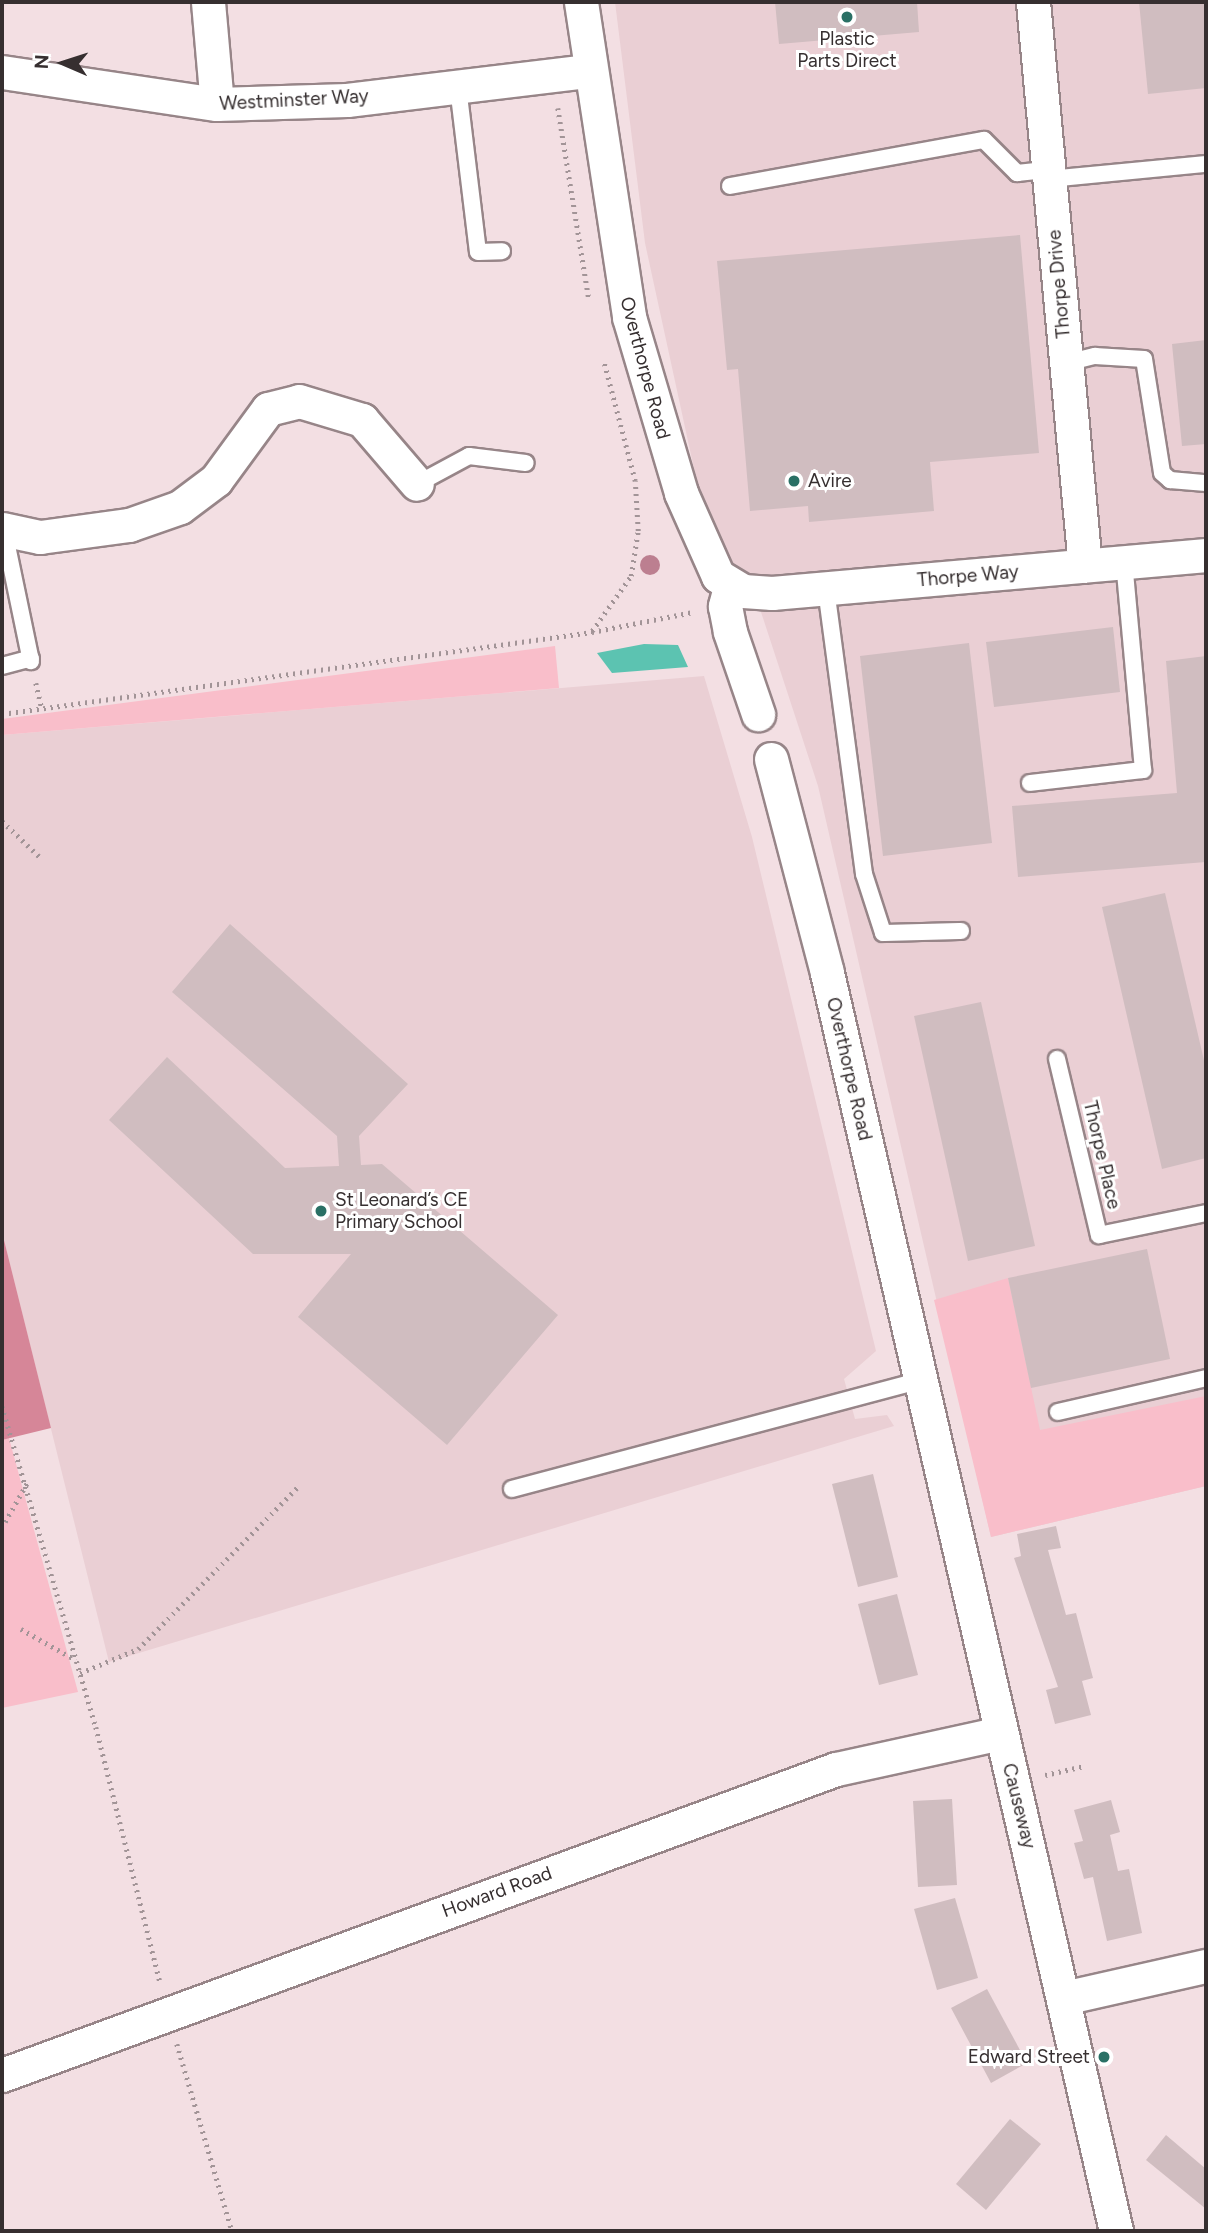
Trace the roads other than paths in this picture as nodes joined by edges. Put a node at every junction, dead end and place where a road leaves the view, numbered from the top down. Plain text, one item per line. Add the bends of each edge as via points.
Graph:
1 (208, 2) edge
2 (581, 2) edge
3 (1033, 2) edge
4 (588, 71) junction
5 (2, 72) edge
6 (458, 87) junction
7 (217, 104) junction
8 (1206, 164) edge
9 (1049, 175) junction
10 (730, 186) dead end
11 (502, 251) dead end
12 (1066, 363) junction
13 (526, 463) dead end
14 (1206, 483) edge
15 (416, 484) joint
16 (3, 530) edge
17 (1206, 555) edge
18 (1124, 562) junction
19 (1085, 566) junction
20 (825, 590) junction
21 (728, 596) junction
22 (2, 666) edge
23 (758, 714) dead end
24 (771, 759) dead end
25 (1030, 783) dead end
26 (961, 931) dead end
27 (1057, 1059) dead end
28 (1206, 1213) edge
29 (1206, 1378) edge
30 (917, 1381) junction
31 (1058, 1412) dead end
32 (512, 1489) dead end
33 (1000, 1733) junction
34 (1206, 1966) edge
35 (1068, 1997) junction
36 (2, 2075) edge
37 (1116, 2231) edge

1 - 7 street
2 - 4 street, Overthorpe Road
3 - 9 street, Thorpe Drive
4 - 6 street, Westminster Way
4 - 21 street, Overthorpe Road via 610,222 650,398 700,545
5 - 7 street, Westminster Way
6 - 7 street, Westminster Way via 347,100
6 - 11 lane via 478,253
8 - 9 lane
9 - 10 lane via 1017,173 984,140
9 - 12 street, Thorpe Drive
12 - 14 lane via 1095,356 1144,359 1162,473 1170,480
12 - 19 street, Thorpe Drive
13 - 15 lane via 469,456
15 - 16 street via 362,420 299,401 268,409 216,480 180,507 129,525 66,534 21,538
16 - 22 lane via 31,660
17 - 18 street, Thorpe Way
18 - 19 street, Thorpe Way
18 - 25 lane via 1143,770
19 - 20 street, Thorpe Way
20 - 21 street, Thorpe Way
20 - 26 lane via 864,874 883,933
21 - 23 street, Overthorpe Road
24 - 30 street, Overthorpe Road via 827,973
27 - 28 lane, Thorpe Place via 1099,1236
29 - 31 lane
30 - 32 lane
30 - 33 street, Causeway
33 - 35 street, Causeway
33 - 36 street, Howard Road via 836,1769
34 - 35 street
35 - 37 street, Causeway

